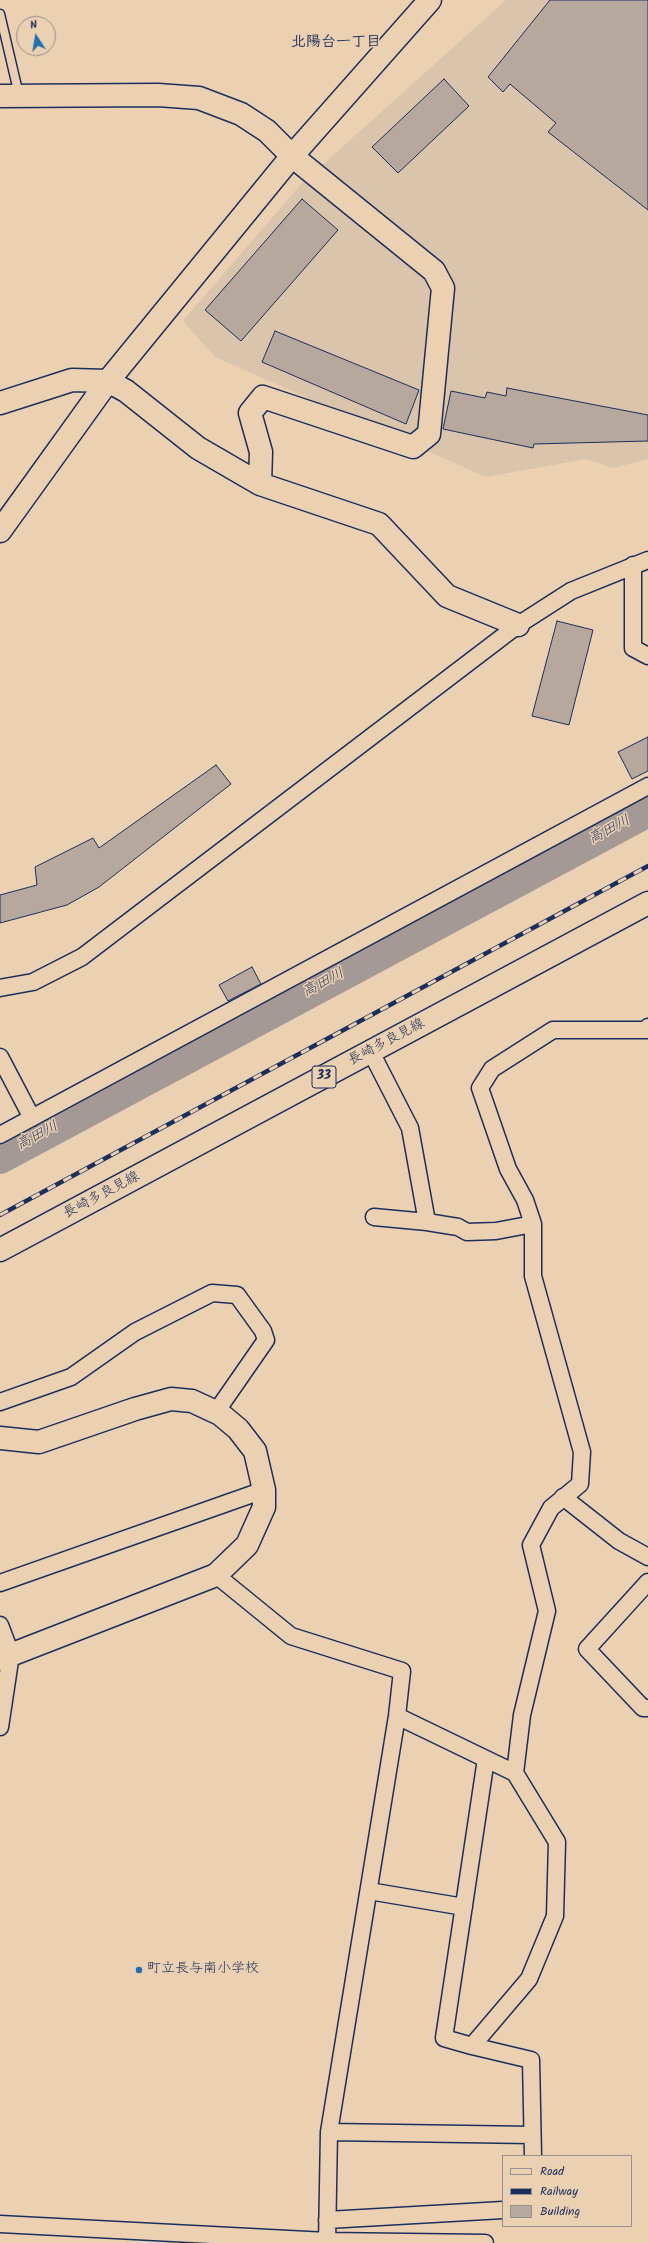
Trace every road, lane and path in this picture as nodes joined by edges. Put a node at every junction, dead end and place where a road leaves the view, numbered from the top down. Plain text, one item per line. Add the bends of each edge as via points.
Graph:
1 (430, 0) edge
2 (0, 14) edge
3 (10, 96) edge
4 (292, 156) junction
5 (108, 381) junction
6 (0, 403) edge
7 (260, 484) junction
8 (0, 531) edge
9 (641, 563) edge
10 (518, 625) junction
11 (648, 656) edge
12 (648, 786) edge
13 (648, 903) edge
14 (0, 988) edge
15 (648, 1027) edge
16 (371, 1052) junction
17 (0, 1057) edge
18 (32, 1118) junction
19 (0, 1135) edge
20 (374, 1218) dead end
21 (427, 1222) junction
22 (533, 1224) junction
23 (0, 1250) edge
24 (0, 1402) edge
25 (216, 1412) junction
26 (0, 1438) edge
27 (264, 1490) junction
28 (564, 1497) junction
29 (648, 1557) edge
30 (216, 1575) junction
31 (648, 1582) edge
32 (0, 1583) edge
33 (0, 1625) edge
34 (6, 1657) edge
35 (648, 1708) edge
36 (397, 1716) junction
37 (0, 1727) edge
38 (486, 1759) junction
39 (515, 1773) junction
40 (369, 1890) junction
41 (464, 1907) junction
42 (472, 2046) junction
43 (330, 2132) junction
44 (532, 2135) junction
45 (533, 2155) edge
46 (502, 2210) edge
47 (327, 2220) junction
48 (0, 2224) edge
49 (327, 2242) edge
50 (485, 2243) edge

1 - 4 street
2 - 3 lane
3 - 4 street via 158,95 199,98 241,114 267,131
4 - 5 street
4 - 7 street via 434,271 443,288 429,434 414,447 263,397 250,413 262,452
5 - 6 street via 72,380
5 - 7 street via 126,391 198,448
5 - 8 street
7 - 10 street via 379,524 447,596
9 - 10 street via 571,591
9 - 11 street via 633,648
10 - 14 street via 82,957 33,982
12 - 18 street
13 - 16 street, 長崎多良見線 / 33
15 - 22 street via 647,1030 553,1030 492,1069 480,1088 508,1169 525,1200
16 - 21 street via 410,1128
16 - 23 street, 長崎多良見線 / 33
17 - 18 street
18 - 19 street
20 - 21 street
21 - 22 street via 458,1227 467,1232 496,1231
22 - 28 street via 533,1276 582,1452 580,1484
24 - 25 street via 71,1377 135,1332 212,1293 237,1295 263,1331 266,1340
25 - 26 street via 192,1401 171,1399 39,1442
25 - 27 street via 238,1429 255,1451
27 - 30 street via 264,1507 247,1545
27 - 32 street
28 - 29 street via 619,1541
28 - 39 street via 551,1508 531,1545 547,1611 522,1715
30 - 34 street
30 - 36 street via 291,1636 402,1671
31 - 35 street via 587,1649 643,1708
33 - 34 street
34 - 37 street
36 - 38 street
36 - 40 street
38 - 39 street
38 - 41 street
39 - 42 street via 557,1842 555,1916 529,1979
40 - 41 street
40 - 43 street
41 - 42 street via 444,2038
42 - 44 street via 531,2060
43 - 44 street
43 - 47 street
44 - 45 street
46 - 47 street
47 - 49 street
48 - 49 street
49 - 50 street

